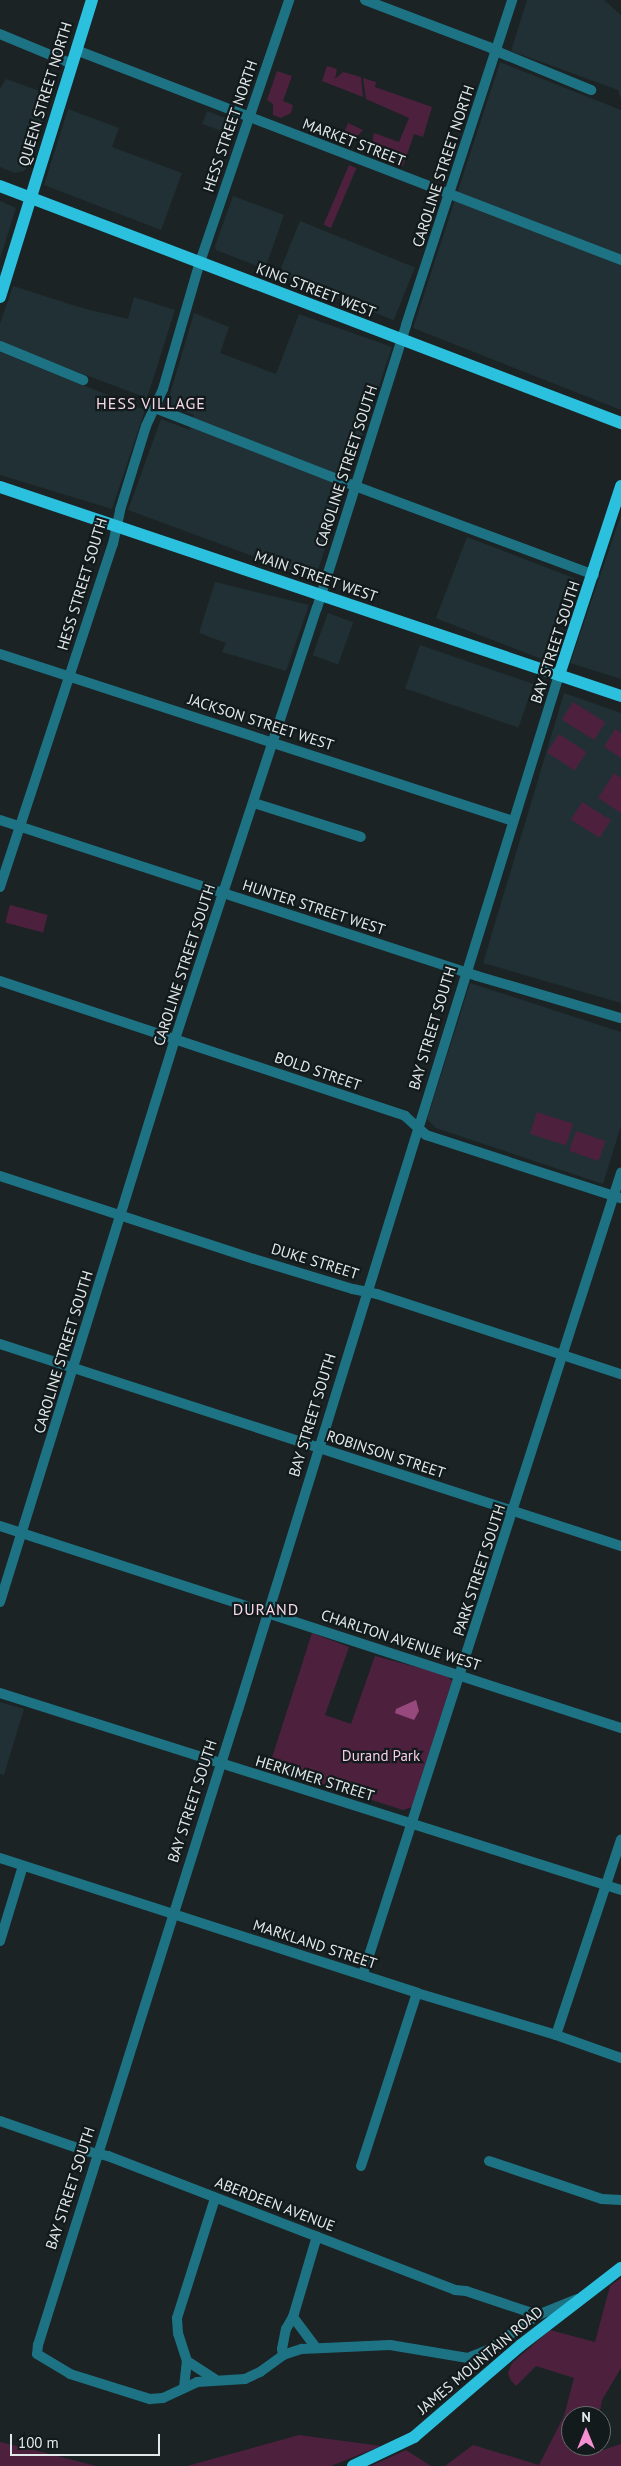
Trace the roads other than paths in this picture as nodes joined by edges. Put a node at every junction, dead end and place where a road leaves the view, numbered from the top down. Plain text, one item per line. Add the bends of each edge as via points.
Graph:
1 (92, 0) edge
2 (289, 0) edge
3 (365, 0) edge
4 (512, 0) edge
5 (0, 34) edge
6 (76, 50) junction
7 (496, 52) junction
8 (72, 64) junction
9 (591, 90) dead end
10 (249, 118) junction
11 (0, 186) edge
12 (449, 194) junction
13 (30, 198) junction
14 (621, 260) edge
15 (200, 262) junction
16 (0, 297) edge
17 (402, 340) junction
18 (0, 346) edge
19 (83, 380) dead end
20 (155, 408) junction
21 (621, 423) edge
22 (355, 486) junction
23 (621, 486) edge
24 (0, 487) edge
25 (117, 525) junction
26 (594, 575) junction
27 (322, 595) junction
28 (0, 654) edge
29 (559, 675) junction
30 (69, 677) junction
31 (621, 696) edge
32 (273, 742) junction
33 (254, 804) junction
34 (0, 820) edge
35 (513, 821) junction
36 (20, 827) junction
37 (361, 837) dead end
38 (0, 887) edge
39 (223, 894) junction
40 (466, 972) junction
41 (0, 981) edge
42 (621, 1018) edge
43 (175, 1038) junction
44 (418, 1127) junction
45 (621, 1174) edge
46 (0, 1176) edge
47 (618, 1198) edge
48 (121, 1215) junction
49 (367, 1292) junction
50 (0, 1344) edge
51 (562, 1355) junction
52 (73, 1368) junction
53 (621, 1374) edge
54 (319, 1448) junction
55 (513, 1511) junction
56 (0, 1526) edge
57 (22, 1534) junction
58 (621, 1546) edge
59 (0, 1602) edge
60 (268, 1612) junction
61 (460, 1676) junction
62 (0, 1693) edge
63 (621, 1728) edge
64 (221, 1764) junction
65 (411, 1824) junction
66 (621, 1840) edge
67 (0, 1858) edge
68 (23, 1866) junction
69 (606, 1885) junction
70 (621, 1890) edge
71 (174, 1915) junction
72 (0, 1941) edge
73 (363, 1974) junction
74 (417, 1993) junction
75 (556, 2035) junction
76 (621, 2058) edge
77 (0, 2121) edge
78 (98, 2155) junction
79 (489, 2161) dead end
80 (362, 2166) dead end
81 (215, 2198) junction
82 (621, 2200) edge
83 (317, 2236) junction
84 (621, 2268) edge
85 (580, 2298) junction
86 (538, 2315) junction
87 (293, 2317) junction
88 (316, 2348) junction
89 (283, 2355) junction
90 (187, 2361) junction
91 (215, 2379) junction
92 (184, 2388) junction
93 (353, 2466) edge

1 - 6 main road, QUEEN STREET NORTH
2 - 10 street, HESS STREET NORTH
3 - 7 street
4 - 7 street, CAROLINE STREET NORTH
5 - 8 street
6 - 8 main road, QUEEN STREET NORTH
6 - 10 street, MARKET STREET
7 - 9 street
7 - 12 street, CAROLINE STREET NORTH
8 - 13 main road, QUEEN STREET NORTH
10 - 12 street, MARKET STREET
10 - 15 street, HESS STREET NORTH
11 - 13 main road, KING STREET WEST
12 - 14 street, MARKET STREET
12 - 17 street, CAROLINE STREET NORTH
13 - 15 main road, KING STREET WEST
13 - 16 main road, QUEEN STREET NORTH
15 - 17 main road, KING STREET WEST
15 - 20 street, HESS STREET SOUTH
17 - 21 main road, KING STREET WEST
17 - 22 street, CAROLINE STREET SOUTH
18 - 19 street
20 - 22 street
20 - 25 street, HESS STREET SOUTH via 146,426
22 - 26 street
22 - 27 street, CAROLINE STREET SOUTH
23 - 26 main road, BAY STREET SOUTH
24 - 25 main road, MAIN STREET WEST
25 - 27 main road, MAIN STREET WEST
25 - 30 street, HESS STREET SOUTH
26 - 29 main road, BAY STREET SOUTH
27 - 29 main road, MAIN STREET WEST
27 - 32 street, CAROLINE STREET SOUTH
28 - 30 street, JACKSON STREET WEST
29 - 31 main road, MAIN STREET WEST
29 - 35 street, BAY STREET SOUTH
30 - 32 street, JACKSON STREET WEST
30 - 36 street, HESS STREET SOUTH
32 - 33 street, CAROLINE STREET SOUTH
32 - 35 street, JACKSON STREET WEST
33 - 37 street
33 - 39 street, CAROLINE STREET SOUTH
34 - 36 street, HUNTER STREET WEST
35 - 40 street, BAY STREET SOUTH
36 - 38 street, HESS STREET SOUTH
36 - 39 street, HUNTER STREET WEST
39 - 40 street, HUNTER STREET WEST
39 - 43 street, CAROLINE STREET SOUTH
40 - 42 street, HUNTER STREET WEST
40 - 44 street, BAY STREET SOUTH
41 - 43 street, BOLD STREET
43 - 44 street, BOLD STREET via 405,1116
43 - 48 street, CAROLINE STREET SOUTH
44 - 47 street, BOLD STREET via 432,1137
44 - 49 street, BAY STREET SOUTH
45 - 47 street, PARK STREET SOUTH
46 - 48 street, DUKE STREET
47 - 51 street, PARK STREET SOUTH
48 - 49 street, DUKE STREET
48 - 52 street, CAROLINE STREET SOUTH
49 - 51 street, DUKE STREET
49 - 54 street, BAY STREET SOUTH
50 - 52 street, ROBINSON STREET
51 - 53 street, DUKE STREET
51 - 55 street, PARK STREET SOUTH
52 - 54 street, ROBINSON STREET
52 - 57 street, CAROLINE STREET SOUTH
54 - 55 street, ROBINSON STREET
54 - 60 street, BAY STREET SOUTH
55 - 58 street, ROBINSON STREET
55 - 61 street, PARK STREET SOUTH
56 - 57 street, CHARLTON AVENUE WEST
57 - 59 street, CAROLINE STREET SOUTH
57 - 60 street, CHARLTON AVENUE WEST
60 - 61 street, CHARLTON AVENUE WEST
60 - 64 street, BAY STREET SOUTH
61 - 63 street, CHARLTON AVENUE WEST
61 - 65 street, PARK STREET SOUTH
62 - 64 street, HERKIMER STREET
64 - 65 street, HERKIMER STREET
64 - 71 street, BAY STREET SOUTH
65 - 69 street, HERKIMER STREET
65 - 73 street, PARK STREET SOUTH
66 - 69 street
67 - 68 street, MARKLAND STREET
68 - 71 street, MARKLAND STREET
68 - 72 street
69 - 70 street, HERKIMER STREET
69 - 75 street
71 - 73 street, MARKLAND STREET
71 - 78 street, BAY STREET SOUTH
73 - 74 street, MARKLAND STREET
74 - 75 street, MARKLAND STREET
74 - 80 street
75 - 76 street, MARKLAND STREET
77 - 78 street, ABERDEEN AVENUE
78 - 81 street, ABERDEEN AVENUE via 108,2156
78 - 92 street, BAY STREET SOUTH via 37,2354 70,2374 150,2399 163,2398
79 - 82 street via 585,2194
81 - 83 street, ABERDEEN AVENUE
81 - 90 street via 179,2309 178,2333
83 - 86 street, ABERDEEN AVENUE via 455,2290
83 - 87 street
84 - 85 main road, JAMES MOUNTAIN ROAD
85 - 86 street
85 - 93 main road, JAMES MOUNTAIN ROAD via 414,2437
86 - 88 street via 488,2350 461,2358 407,2346
87 - 88 street
87 - 89 street via 286,2329
88 - 89 street via 294,2350
89 - 91 street via 245,2379
90 - 91 street
90 - 92 street
91 - 92 street

